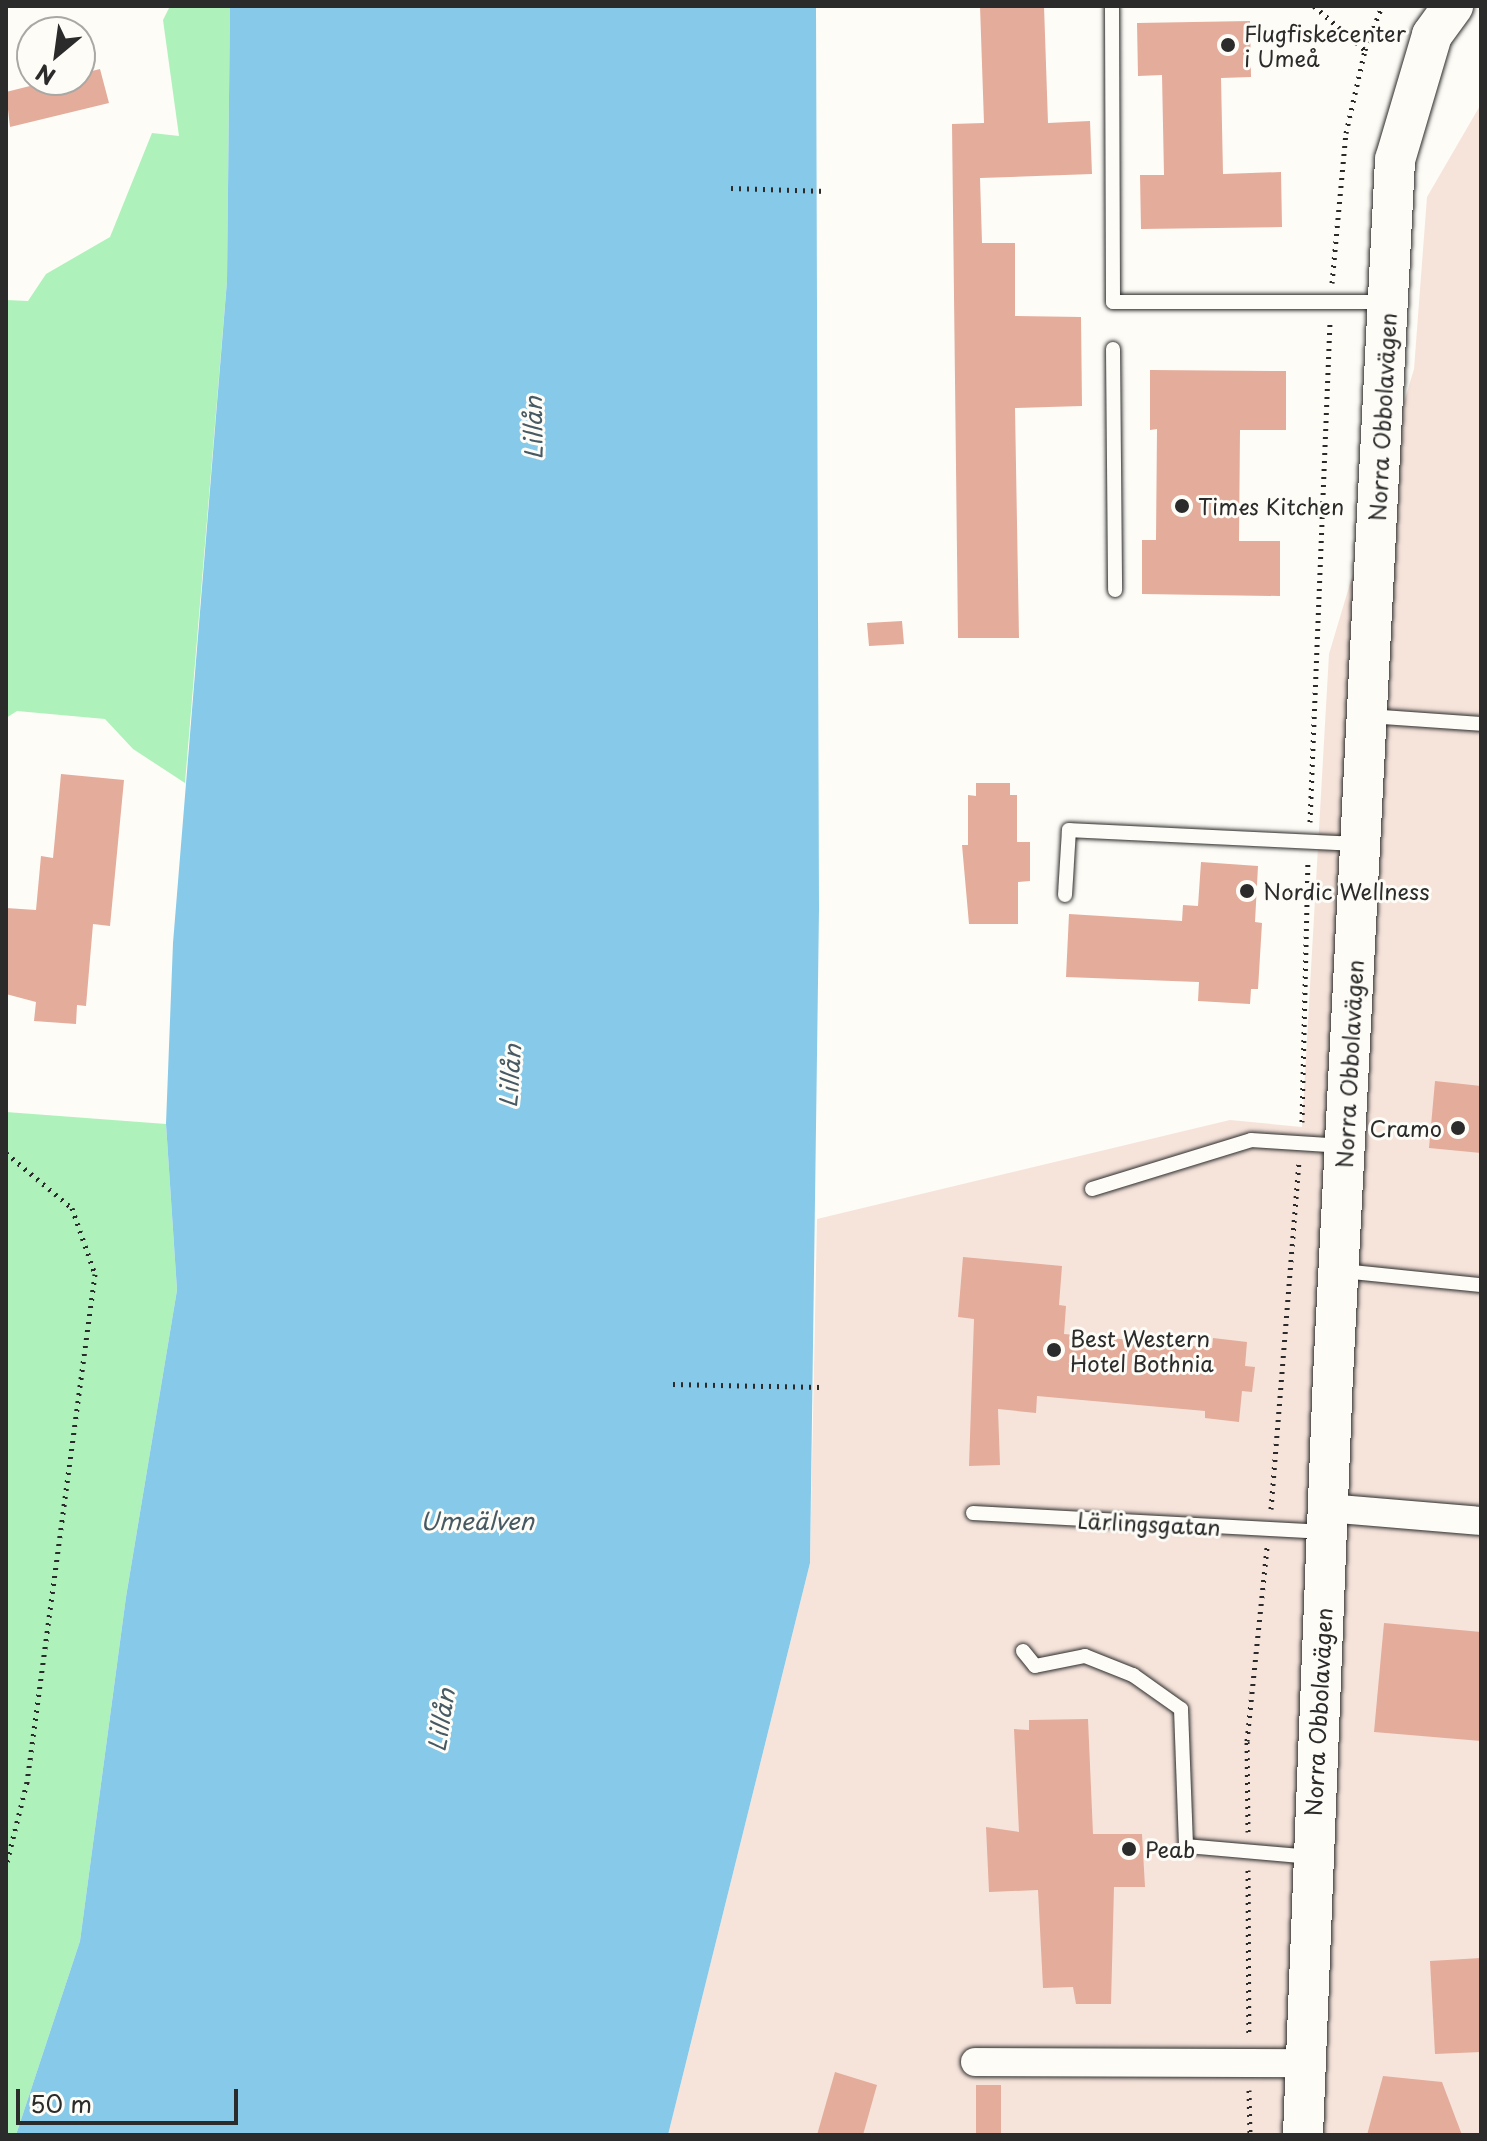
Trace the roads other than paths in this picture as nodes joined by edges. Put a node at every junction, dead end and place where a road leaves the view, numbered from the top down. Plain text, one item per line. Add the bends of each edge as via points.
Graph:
1 (1453, 6) edge
2 (1112, 8) edge
3 (1388, 302) junction
4 (1113, 349) dead end
5 (1115, 590) dead end
6 (1367, 716) junction
7 (1481, 724) edge
8 (1360, 844) junction
9 (1065, 895) dead end
10 (1345, 1146) junction
11 (1092, 1189) dead end
12 (1338, 1271) junction
13 (1481, 1285) edge
14 (973, 1513) dead end
15 (1326, 1520) junction
16 (1481, 1521) edge
17 (1023, 1651) dead end
18 (1312, 1857) junction
19 (975, 2062) dead end
20 (1304, 2063) junction
21 (1303, 2135) edge

1 - 3 street, Norra Obbolavägen via 1432,35 1395,160
2 - 3 lane via 1113,302
3 - 6 street, Norra Obbolavägen
4 - 5 lane
6 - 7 lane
6 - 8 street, Norra Obbolavägen
8 - 9 lane via 1069,830
8 - 10 street, Norra Obbolavägen
10 - 11 lane via 1251,1140
10 - 12 street, Norra Obbolavägen
12 - 13 lane
12 - 15 street, Norra Obbolavägen
14 - 15 lane, Lärlingsgatan via 1269,1530
15 - 16 street, Lärlingsgatan
15 - 18 street, Norra Obbolavägen
17 - 18 lane via 1035,1666 1085,1656 1133,1675 1181,1709 1186,1846
18 - 20 street, Norra Obbolavägen
19 - 20 street
20 - 21 street, Norra Obbolavägen

